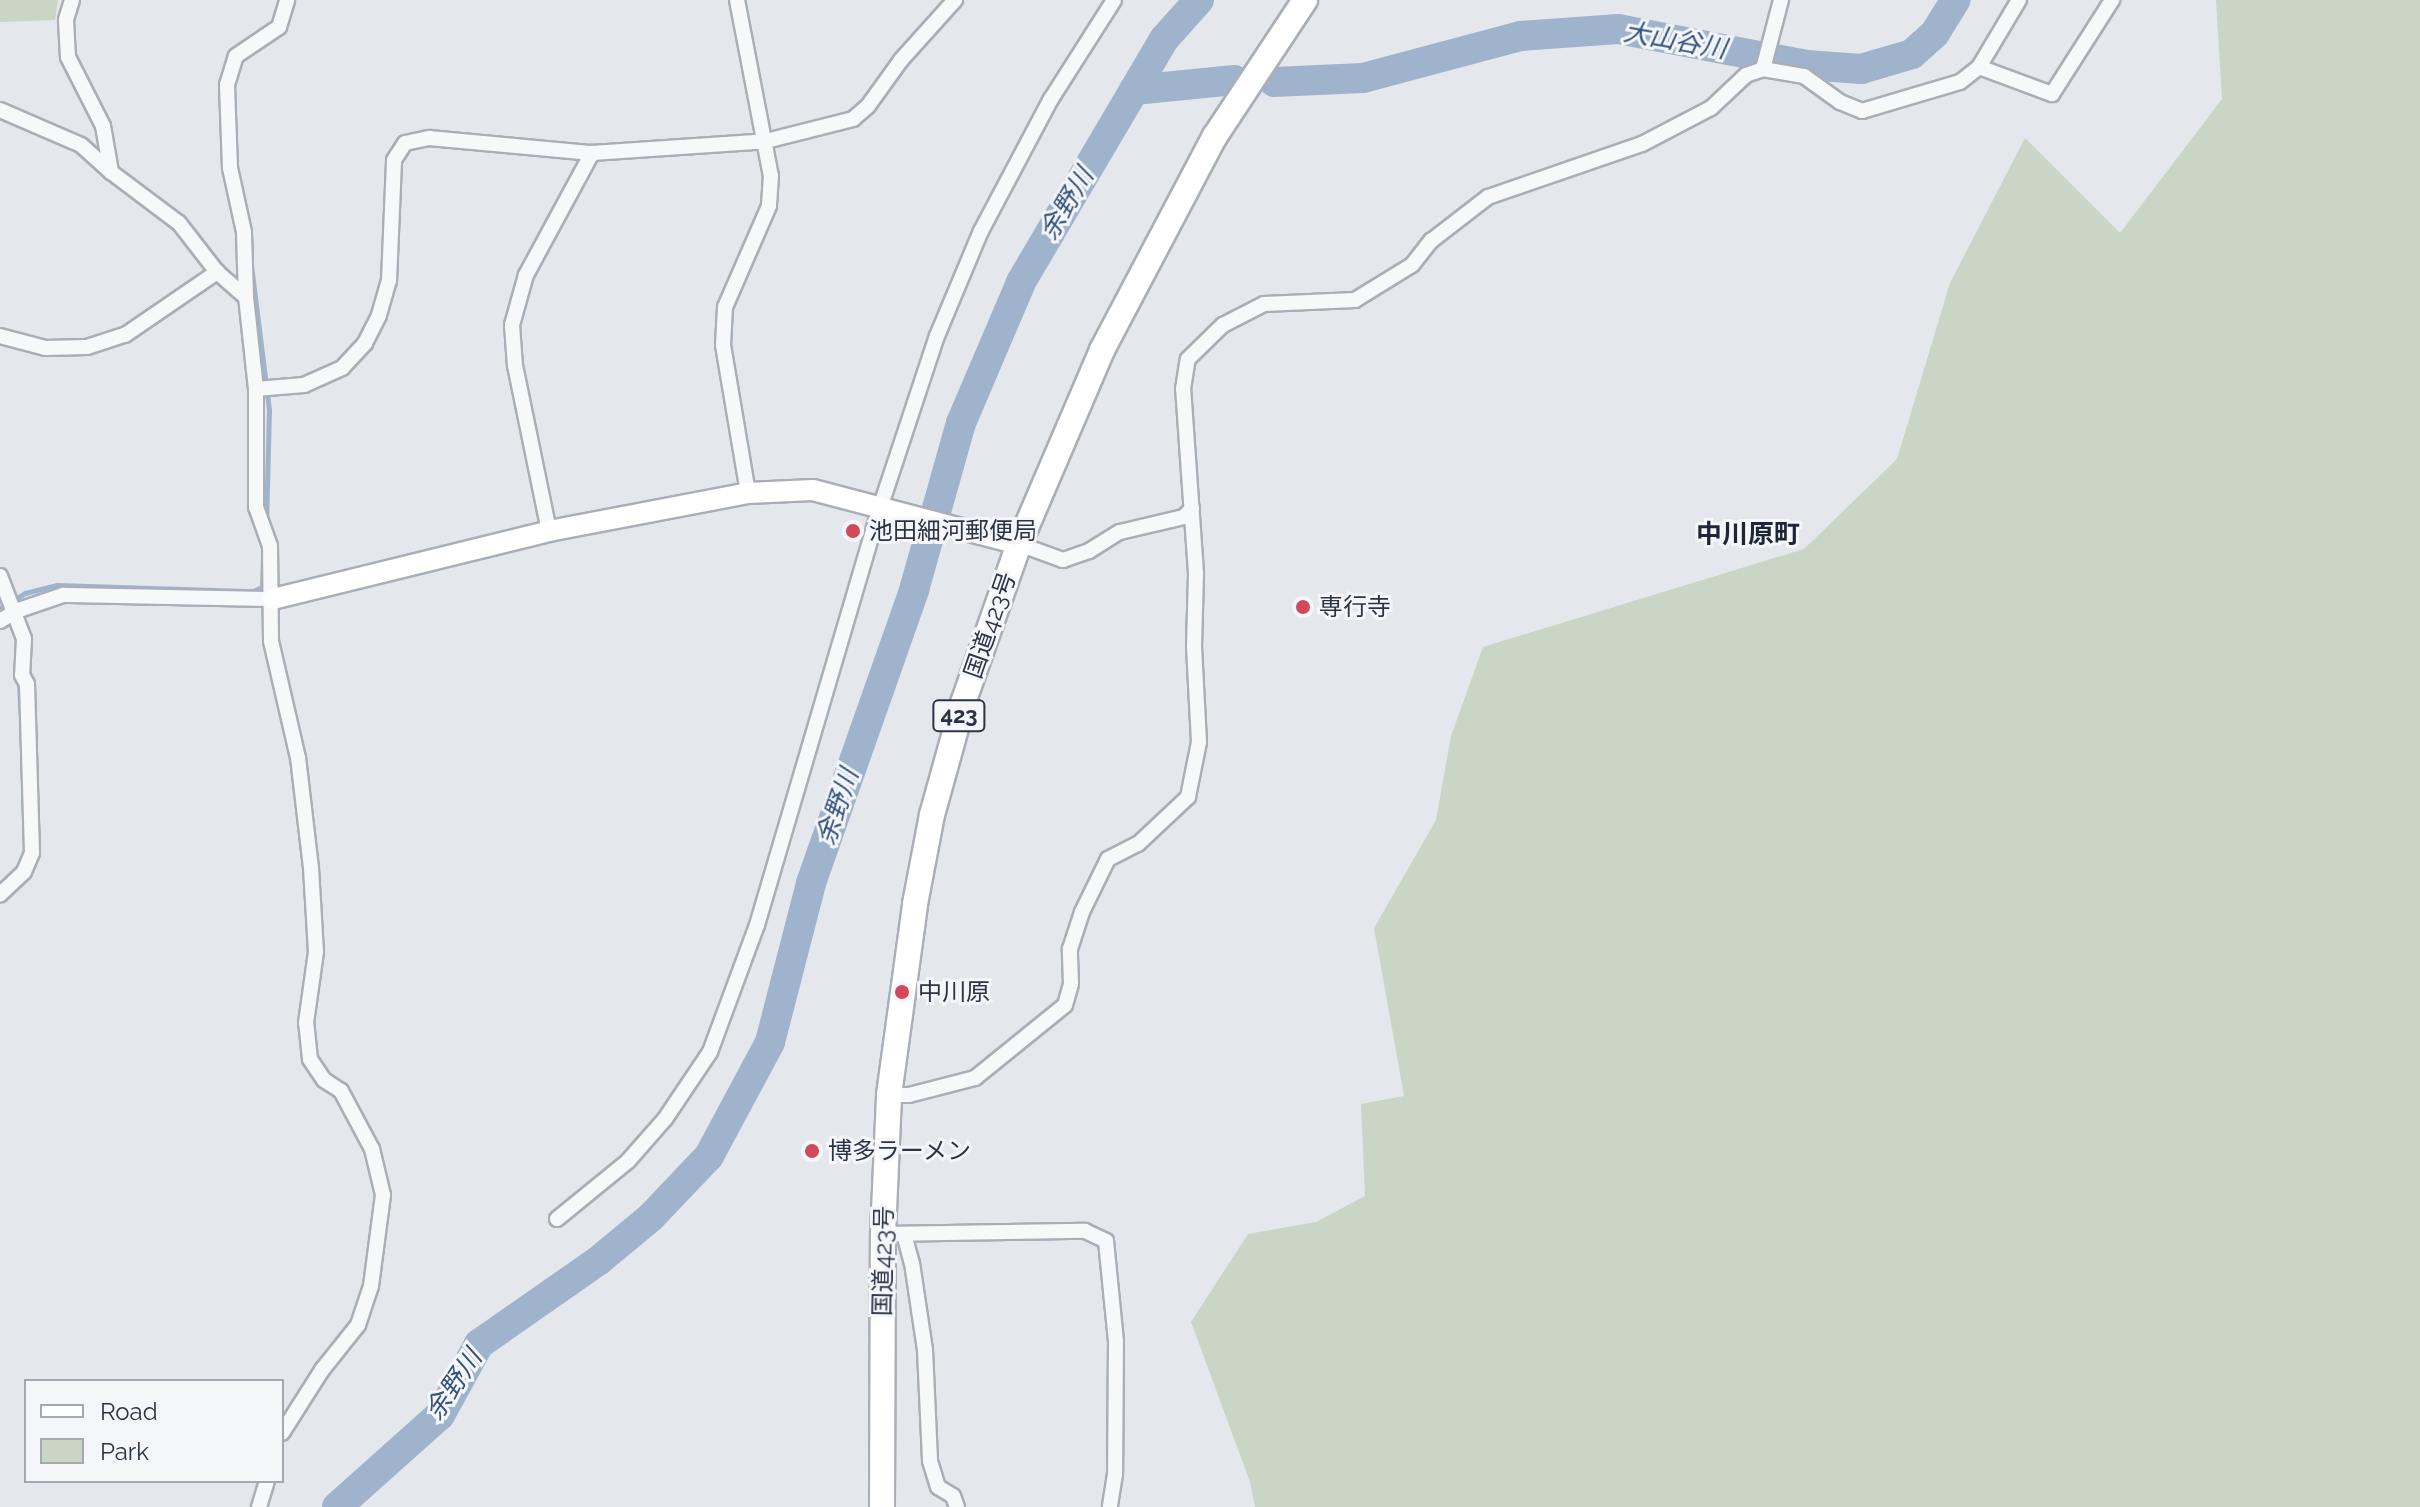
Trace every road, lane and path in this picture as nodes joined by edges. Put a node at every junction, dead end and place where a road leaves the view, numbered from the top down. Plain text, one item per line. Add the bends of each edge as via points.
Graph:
1 (72, 0) edge
2 (287, 0) edge
3 (737, 0) edge
4 (955, 0) edge
5 (1114, 0) edge
6 (1305, 0) edge
7 (1781, 0) edge
8 (2019, 0) edge
9 (2112, 0) edge
10 (1979, 67) junction
11 (1763, 69) junction
12 (0, 110) edge
13 (766, 141) junction
14 (592, 153) junction
15 (111, 172) junction
16 (217, 272) junction
17 (246, 297) junction
18 (5, 339) edge
19 (0, 355) edge
20 (256, 389) junction
21 (748, 493) junction
22 (886, 506) junction
23 (1192, 508) junction
24 (549, 531) junction
25 (1019, 544) junction
26 (0, 576) edge
27 (273, 599) junction
28 (16, 611) junction
29 (0, 621) edge
30 (0, 894) edge
31 (889, 1095) junction
32 (557, 1219) dead end
33 (893, 1234) junction
34 (284, 1430) edge
35 (266, 1483) edge
36 (259, 1507) edge
37 (882, 1507) edge
38 (957, 1507) edge
39 (1110, 1507) edge

1 - 15 street via 66,20 68,57 103,126
2 - 17 street via 279,27 236,56 227,85 230,168 244,232
3 - 13 street
4 - 13 street via 853,119
5 - 22 street via 1051,99 981,231 937,336
6 - 25 highway, 国道423号 / 423 via 1215,136 1146,261
7 - 11 street
8 - 10 street
9 - 10 street via 2052,94
10 - 11 street via 1960,82 1862,111 1804,76
11 - 23 street via 1746,75 1711,108 1642,144 1488,197 1431,241 1412,265 1355,300 1264,304 1223,325 1188,359 1183,389
12 - 15 street via 81,145
13 - 14 street
13 - 21 street via 769,206 725,307 723,345
14 - 20 street via 429,138 405,143 394,160 389,281 365,343 342,368 304,385
14 - 24 street via 526,275 512,325 515,366
15 - 16 street via 179,223
16 - 17 street
16 - 18 street via 125,335 87,347 45,348
17 - 20 street
18 - 19 street
20 - 27 street via 256,507 270,546
21 - 22 street via 813,490
21 - 24 street
22 - 25 street
22 - 32 street via 757,925 710,1052 665,1119 628,1161
23 - 25 street via 1184,517 1120,532 1063,560
23 - 31 street via 1199,742 1188,797 1138,844 1108,859 1070,949 1071,984 1065,1005 975,1078
24 - 27 street
25 - 31 highway, 国道423号 / 423 via 963,703 932,815
26 - 28 street
27 - 28 street via 63,595
27 - 34 street via 271,641 298,758 311,868 316,952 306,1023 310,1059 324,1080 341,1091 372,1149 383,1195 371,1286 358,1325
28 - 29 street
28 - 30 street via 27,684 32,853 24,872
31 - 33 highway, 国道423号 / 423
33 - 37 highway, 国道423号 / 423
33 - 38 street via 912,1263 925,1350 930,1461 938,1487 953,1496
33 - 39 street via 1085,1231 1106,1241 1116,1341
35 - 36 street

